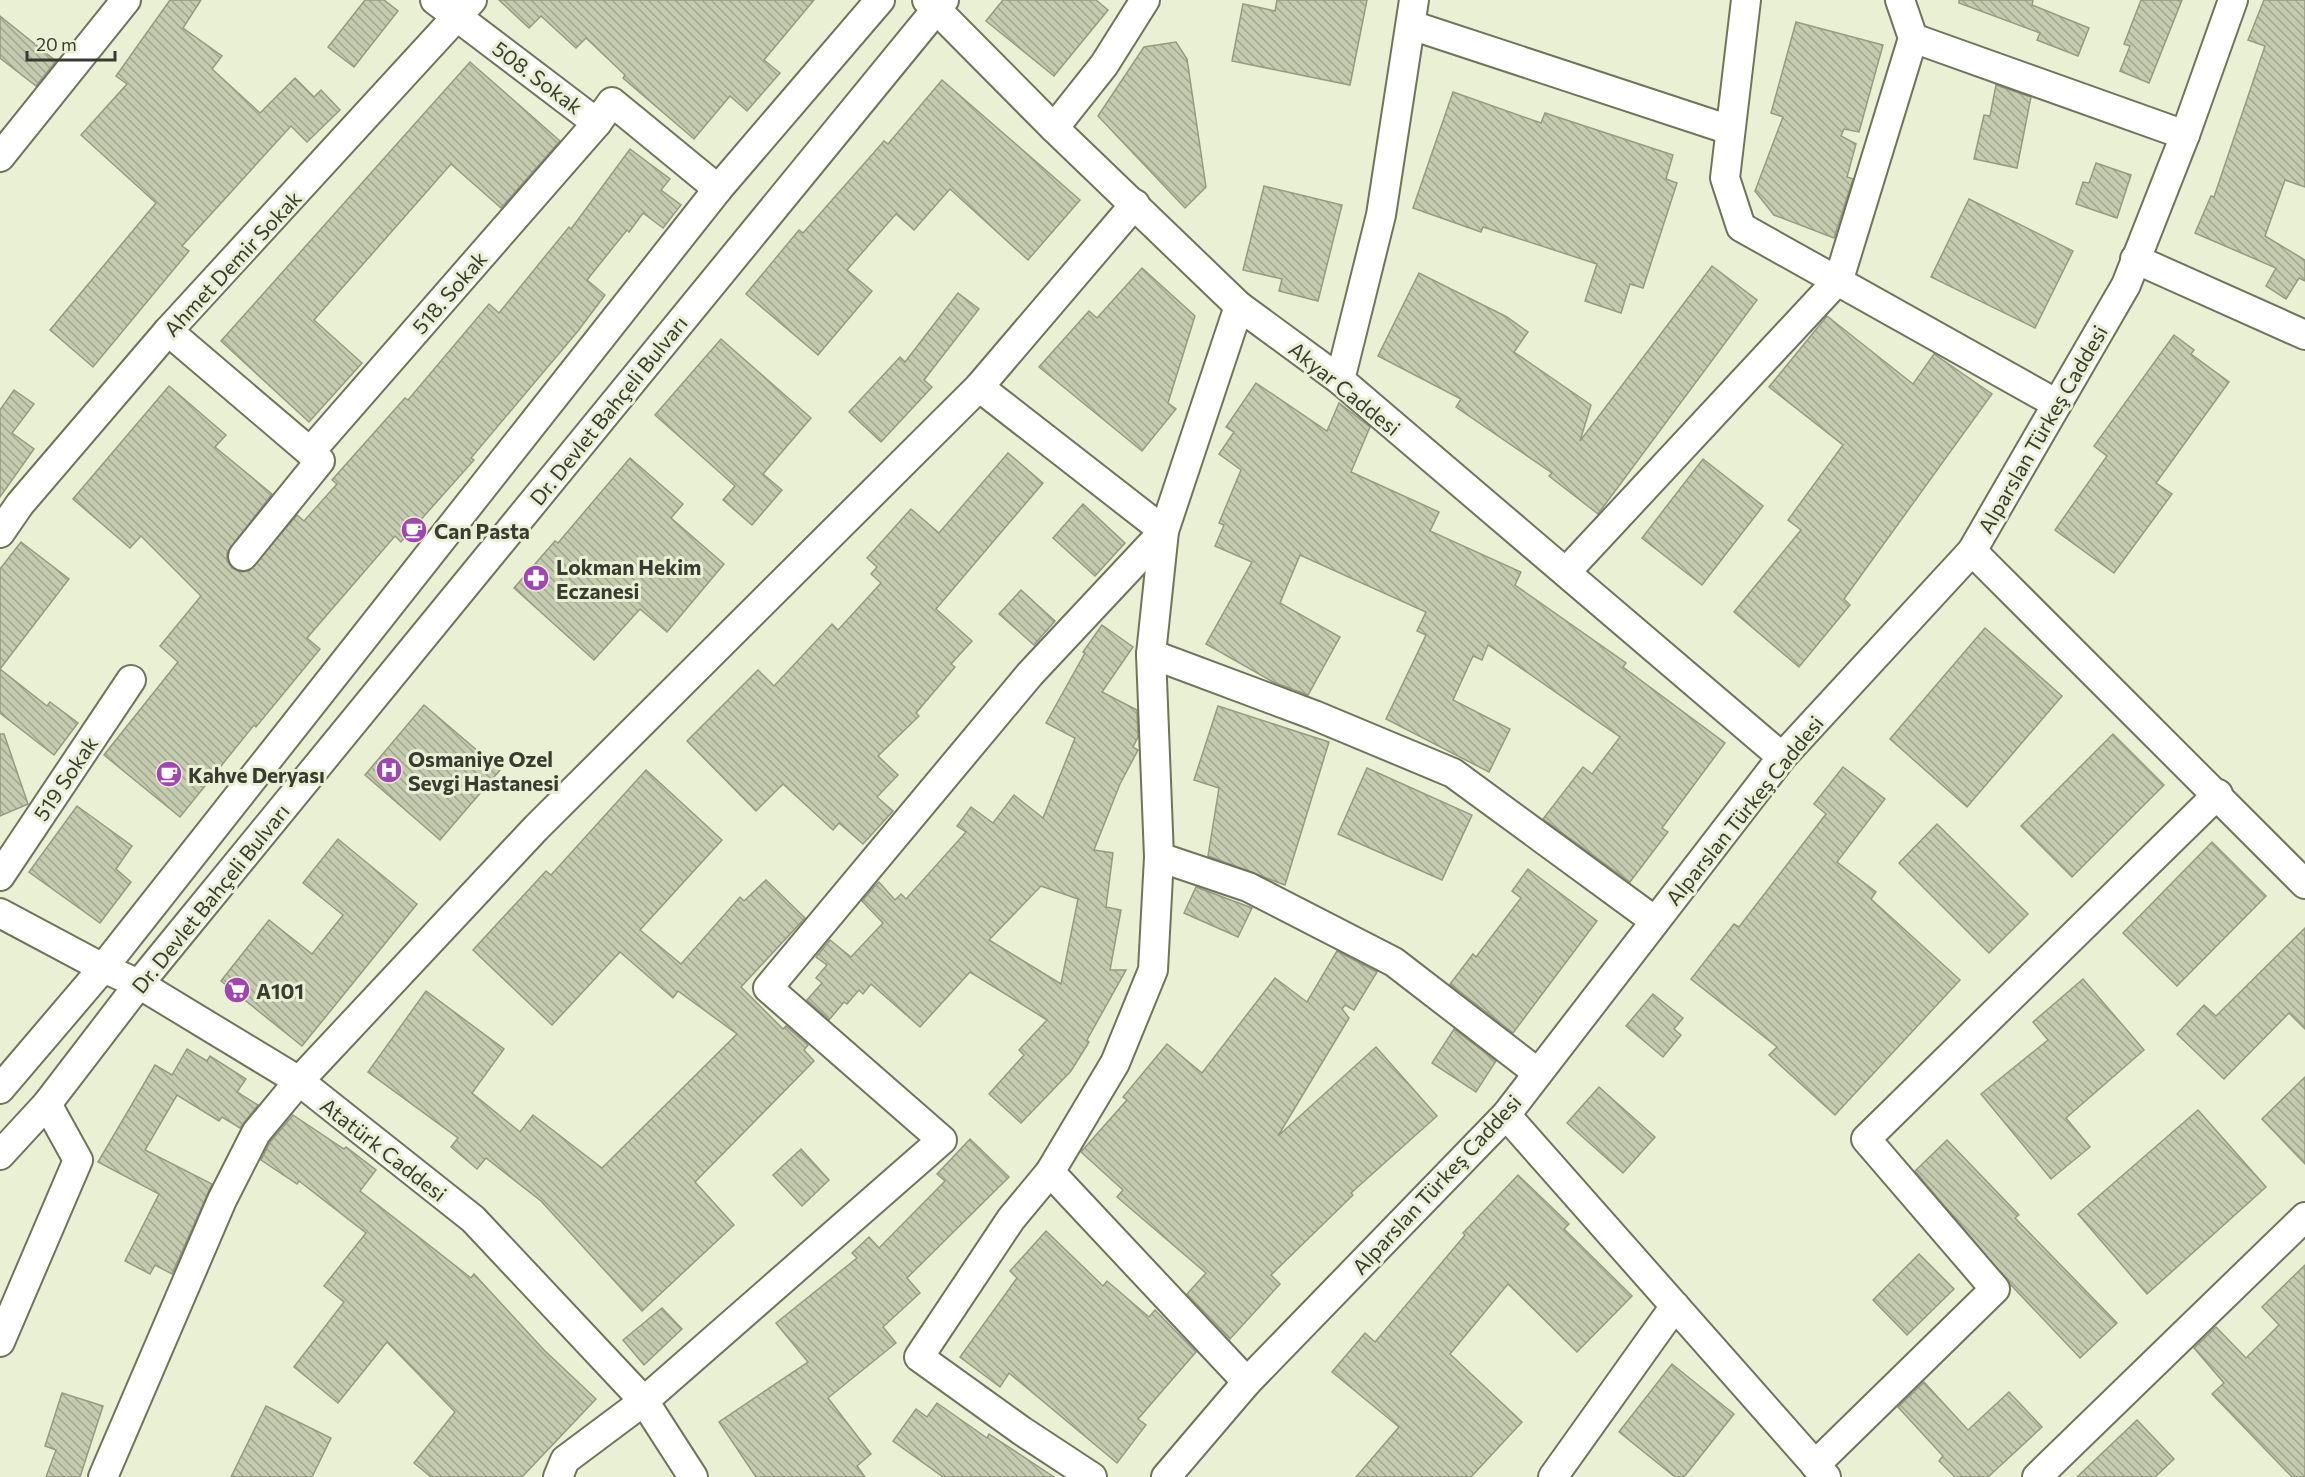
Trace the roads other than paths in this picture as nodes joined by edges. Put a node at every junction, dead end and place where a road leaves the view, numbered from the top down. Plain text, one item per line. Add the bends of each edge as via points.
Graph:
1 (126, 0) edge
2 (435, 0) edge
3 (880, 0) edge
4 (1144, 0) edge
5 (1746, 0) edge
6 (1900, 0) edge
7 (2233, 0) edge
8 (936, 3) edge
9 (465, 9) edge
10 (1412, 13) edge
11 (1913, 38) junction
12 (597, 123) junction
13 (1054, 128) junction
14 (1730, 130) junction
15 (2185, 135) junction
16 (0, 157) edge
17 (718, 189) junction
18 (1135, 204) junction
19 (2135, 259) junction
20 (1839, 279) junction
21 (1239, 306) junction
22 (168, 331) junction
23 (2305, 335) edge
24 (1340, 380) junction
25 (978, 387) junction
26 (2057, 404) junction
27 (315, 456) junction
28 (1164, 531) junction
29 (0, 533) edge
30 (1972, 551) junction
31 (243, 556) dead end
32 (1566, 572) junction
33 (1151, 654) junction
34 (131, 680) dead end
35 (1782, 757) junction
36 (2218, 795) junction
37 (1159, 857) junction
38 (0, 876) edge
39 (2305, 884) edge
40 (0, 913) edge
41 (1655, 921) junction
42 (103, 968) junction
43 (139, 984) junction
44 (1538, 1073) junction
45 (298, 1081) junction
46 (0, 1089) edge
47 (46, 1104) junction
48 (1506, 1115) junction
49 (0, 1155) edge
50 (1050, 1172) junction
51 (2305, 1217) edge
52 (1675, 1306) junction
53 (0, 1342) edge
54 (1247, 1382) junction
55 (644, 1401) junction
56 (1821, 1471) edge
57 (103, 1477) edge
58 (558, 1477) edge
59 (693, 1477) edge
60 (1092, 1477) edge
61 (1166, 1477) edge
62 (1553, 1477) edge
63 (2037, 1477) edge

1 - 16 street
2 - 9 street, 508. Sokak
3 - 17 street, Dr. Devlet Bahçeli Bulvarı
4 - 13 street via 1104,65
5 - 14 street
6 - 11 street
7 - 15 street, Alparslan Türkeş Caddesi
8 - 13 street, Akyar Caddesi
8 - 43 street, Dr. Devlet Bahçeli Bulvarı
9 - 12 street, 508. Sokak
9 - 22 street, Ahmet Demir Sokak
10 - 14 street
10 - 24 street via 1381,215
11 - 15 street
11 - 20 street
12 - 17 street, 508. Sokak via 612,102
12 - 27 street, 518. Sokak
13 - 18 street, Akyar Caddesi
14 - 20 street via 1725,178 1741,227
15 - 19 street, Alparslan Türkeş Caddesi
17 - 42 street, Dr. Devlet Bahçeli Bulvarı
18 - 21 street, Akyar Caddesi
18 - 25 street
19 - 23 street
19 - 26 street, Alparslan Türkeş Caddesi via 2126,285
20 - 26 street
20 - 32 street
21 - 24 street, Akyar Caddesi
21 - 28 street
22 - 27 street
22 - 29 street, Ahmet Demir Sokak via 20,504
24 - 32 street, Akyar Caddesi
25 - 28 street
25 - 45 street via 536,828
26 - 30 street, Alparslan Türkeş Caddesi
27 - 31 street, 518. Sokak
28 - 33 street
28 - 55 street via 1030,674 768,988 942,1140
30 - 35 street, Alparslan Türkeş Caddesi
30 - 36 street
32 - 35 street, Akyar Caddesi
33 - 37 street
33 - 41 street via 1314,715 1453,774
34 - 38 street, 519 Sokak
35 - 41 street, Alparslan Türkeş Caddesi
36 - 39 street
36 - 56 street via 1866,1139 1995,1289
37 - 44 street via 1248,887 1394,962
37 - 50 street via 1153,970 1115,1062
40 - 42 street, Atatürk Caddesi
41 - 44 street, Alparslan Türkeş Caddesi
42 - 43 street, Atatürk Caddesi
42 - 46 street, Dr. Devlet Bahçeli Bulvarı
43 - 45 street, Atatürk Caddesi
43 - 47 street, Dr. Devlet Bahçeli Bulvarı
44 - 48 street, Alparslan Türkeş Caddesi
45 - 55 street, Atatürk Caddesi via 473,1219
45 - 57 street via 256,1133 222,1200
47 - 49 street, Dr. Devlet Bahçeli Bulvarı
47 - 53 street via 78,1160
48 - 52 street
48 - 54 street, Alparslan Türkeş Caddesi
50 - 54 street
50 - 60 street via 1011,1219 919,1357
51 - 63 street
52 - 56 street
52 - 62 street
54 - 61 street, Alparslan Türkeş Caddesi
55 - 58 street via 565,1461
55 - 59 street, Atatürk Caddesi

